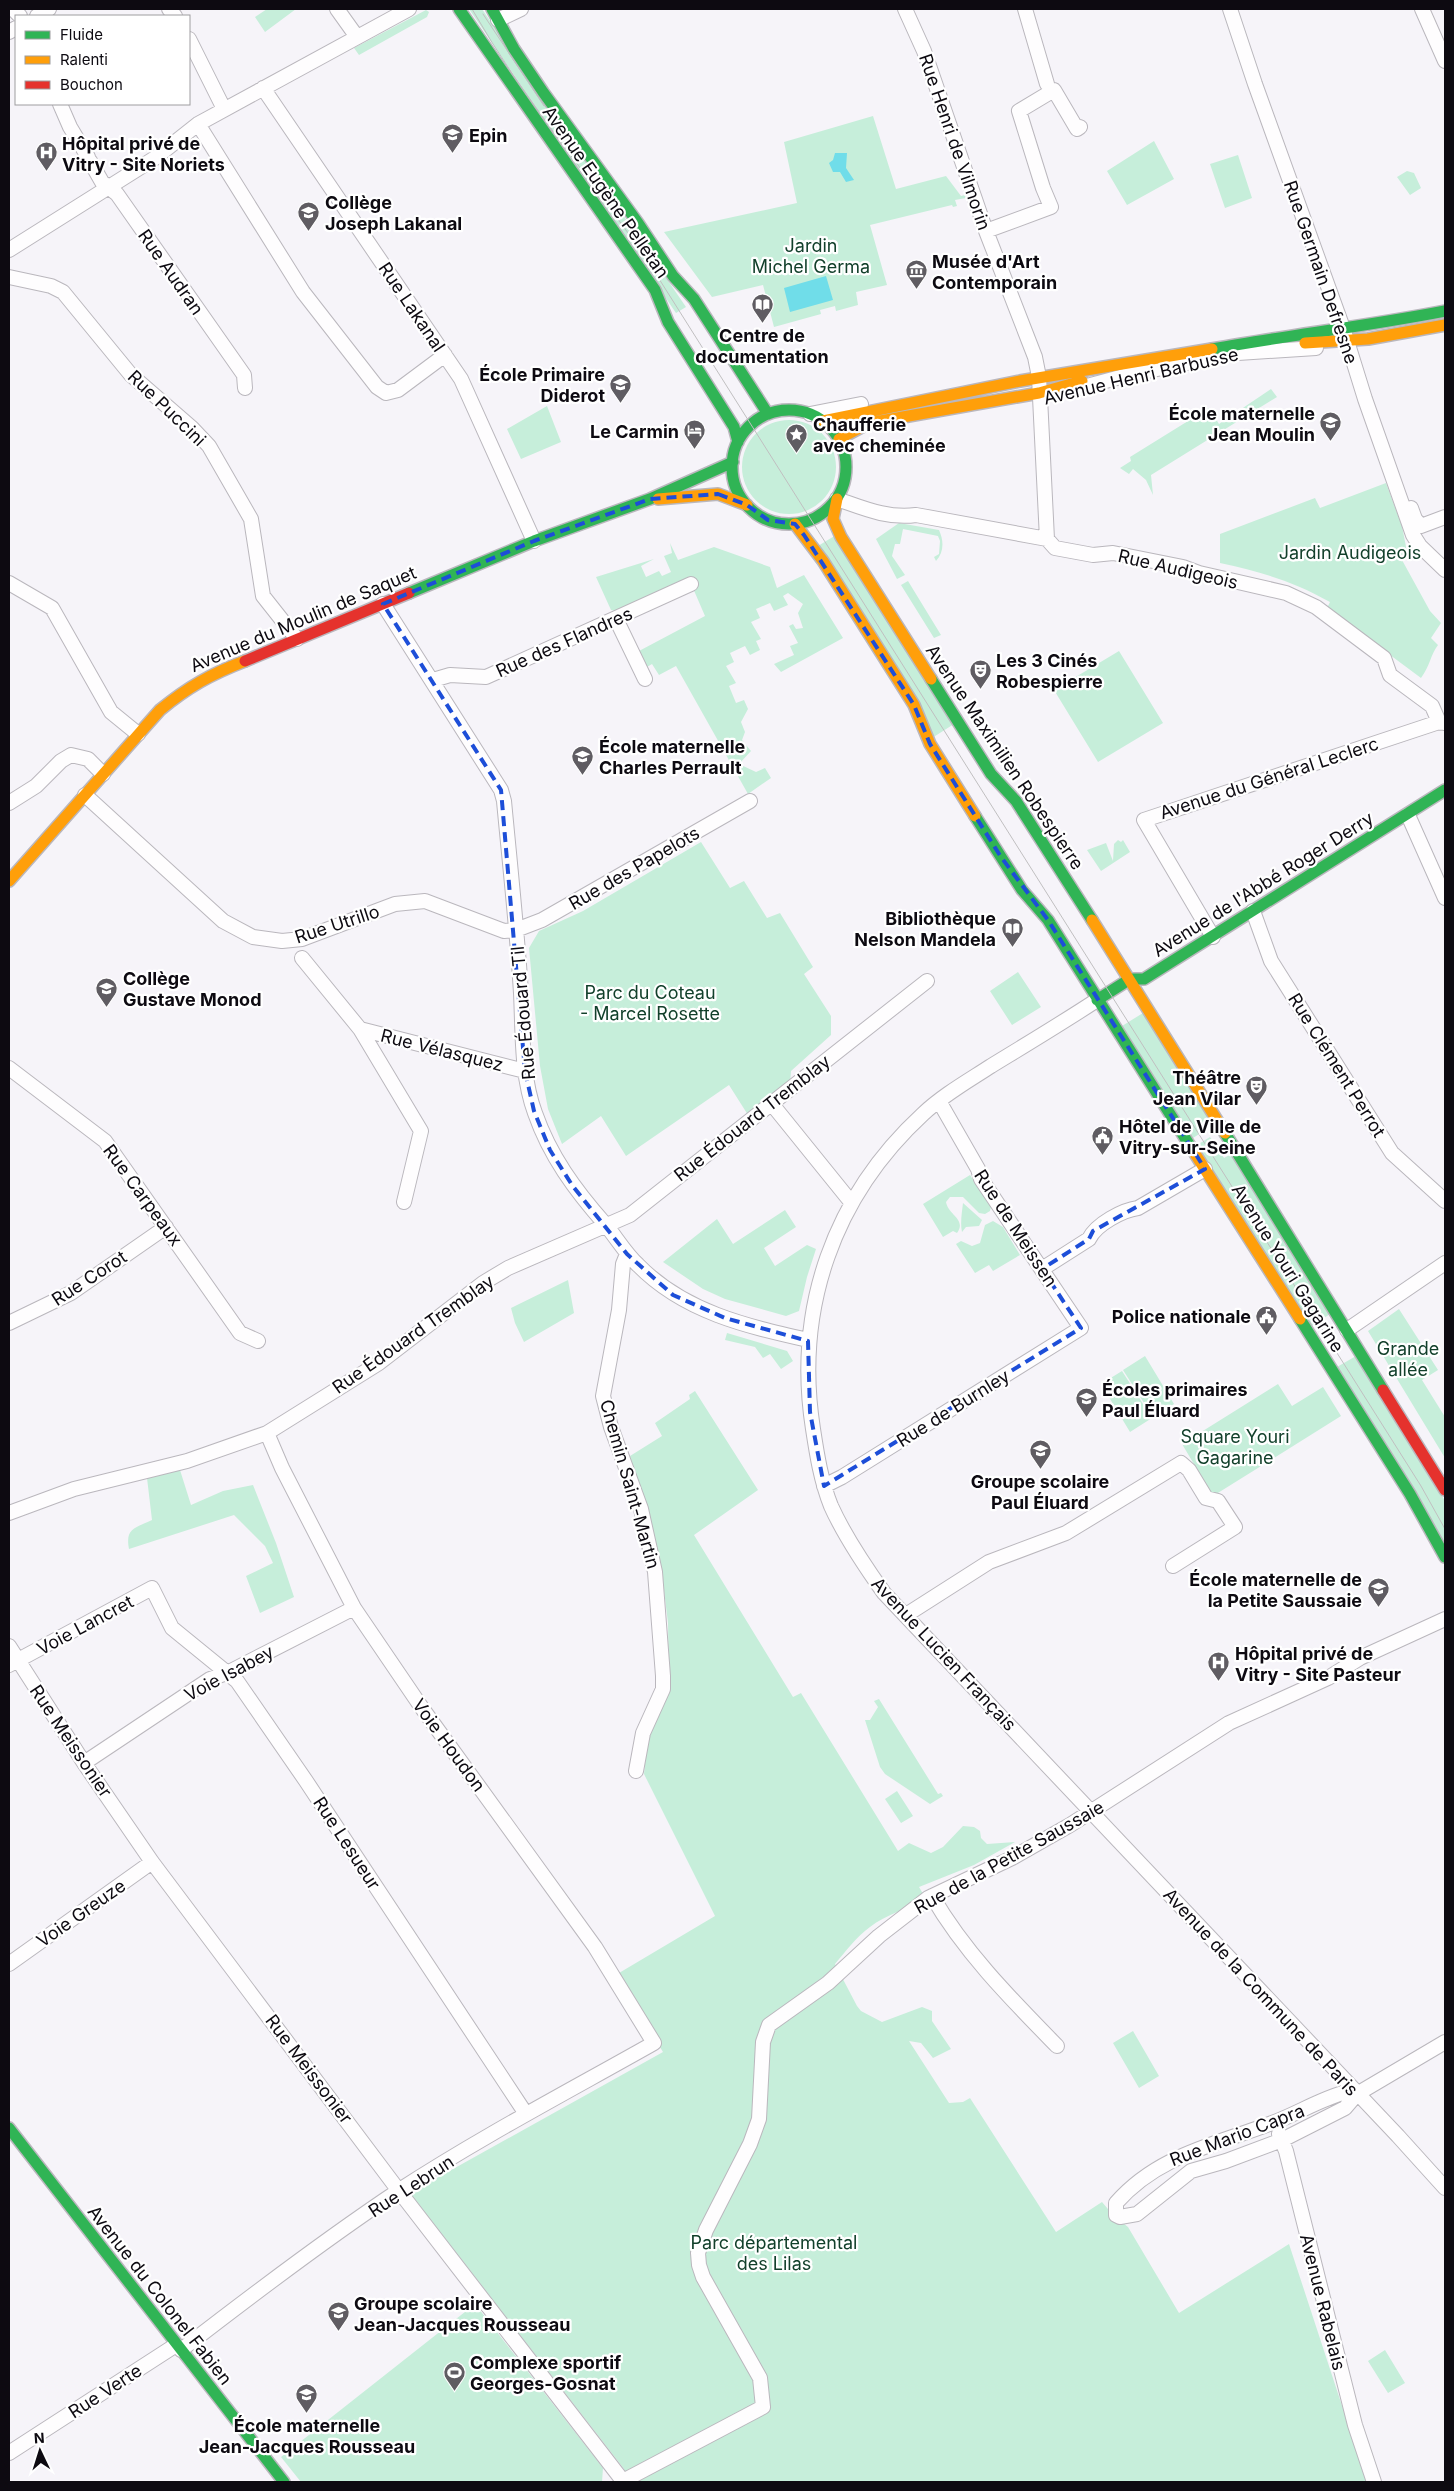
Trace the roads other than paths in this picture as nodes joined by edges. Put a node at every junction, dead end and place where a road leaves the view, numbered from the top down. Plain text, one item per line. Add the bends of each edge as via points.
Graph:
1 (49, 9) edge
2 (337, 9) edge
3 (409, 9) edge
4 (459, 9) edge
5 (521, 9) edge
6 (905, 9) edge
7 (1025, 9) edge
8 (1230, 9) edge
9 (1422, 9) edge
10 (495, 14) edge
11 (38, 15) edge
12 (358, 38) junction
13 (190, 41) edge
14 (1445, 61) edge
15 (1047, 84) dead end
16 (262, 88) junction
17 (60, 105) edge
18 (224, 109) junction
19 (198, 124) junction
20 (1080, 127) dead end
21 (108, 188) junction
22 (986, 232) junction
23 (9, 250) edge
24 (9, 277) edge
25 (1445, 305) edge
26 (1445, 312) edge
27 (1445, 325) edge
28 (1445, 332) edge
29 (1346, 339) junction
30 (444, 355) junction
31 (1163, 358) junction
32 (1039, 377) junction
33 (246, 388) dead end
34 (1039, 396) junction
35 (768, 414) junction
36 (810, 414) junction
37 (823, 421) junction
38 (738, 442) junction
39 (841, 442) junction
40 (733, 462) junction
41 (650, 499) junction
42 (837, 499) junction
43 (747, 505) junction
44 (1445, 517) edge
45 (795, 524) junction
46 (1417, 534) junction
47 (1047, 539) junction
48 (534, 541) junction
49 (1445, 570) edge
50 (9, 583) edge
51 (691, 584) dead end
52 (383, 604) junction
53 (616, 619) junction
54 (297, 638) junction
55 (645, 678) dead end
56 (433, 680) junction
57 (1442, 722) edge
58 (138, 734) junction
59 (103, 774) junction
60 (1445, 790) edge
61 (84, 795) junction
62 (750, 801) dead end
63 (9, 803) edge
64 (1408, 815) junction
65 (9, 880) edge
66 (1445, 898) edge
67 (1253, 911) junction
68 (516, 930) junction
69 (1212, 937) junction
70 (302, 958) dead end
71 (1130, 979) junction
72 (927, 981) dead end
73 (1097, 1000) junction
74 (360, 1029) junction
75 (9, 1068) edge
76 (525, 1071) junction
77 (939, 1101) junction
78 (771, 1103) junction
79 (1205, 1169) junction
80 (1445, 1200) edge
81 (404, 1202) dead end
82 (851, 1202) junction
83 (166, 1227) junction
84 (607, 1227) junction
85 (627, 1254) junction
86 (1445, 1263) edge
87 (1042, 1269) junction
88 (9, 1323) edge
89 (1081, 1328) joint
90 (1346, 1330) junction
91 (808, 1340) junction
92 (258, 1341) dead end
93 (267, 1432) junction
94 (824, 1486) junction
95 (1445, 1490) edge
96 (9, 1512) edge
97 (1445, 1557) edge
98 (1173, 1566) dead end
99 (152, 1588) joint
100 (354, 1608) junction
101 (906, 1615) junction
102 (1445, 1619) edge
103 (9, 1646) edge
104 (13, 1663) edge
105 (228, 1673) junction
106 (84, 1763) junction
107 (636, 1771) dead end
108 (1077, 1795) joint
109 (1092, 1812) junction
110 (152, 1862) junction
111 (932, 1896) junction
112 (9, 1964) edge
113 (1445, 2042) edge
114 (654, 2043) joint
115 (1057, 2046) dead end
116 (1363, 2091) junction
117 (526, 2114) junction
118 (1273, 2123) junction
119 (9, 2128) edge
120 (1282, 2140) junction
121 (1181, 2154) junction
122 (1191, 2171) junction
123 (1445, 2188) edge
124 (399, 2191) junction
125 (178, 2348) junction
126 (9, 2453) edge
127 (284, 2482) edge
128 (622, 2482) edge
129 (1374, 2482) edge

1 - 11 street
2 - 12 street
3 - 12 street
4 - 38 main road, Avenue Eugène Pelletan via 618,234 654,290 668,322 734,426
5 - 10 street
6 - 22 street, Rue Henri de Vilmorin via 924,51
7 - 15 street
8 - 29 street, Rue Germain Defresne
9 - 14 street
10 - 35 main road, Avenue Eugène Pelletan via 543,92 638,222 673,276 697,304
12 - 16 street
13 - 18 street
16 - 18 street
16 - 30 street, Rue Lakanal
17 - 21 street, Rue Audran via 70,127
18 - 19 street
19 - 21 street
19 - 30 street via 303,292 377,387 386,393 398,390
20 - 22 street via 1077,129 1054,90 1019,111 1042,188 1051,207
21 - 23 street
21 - 33 street, Rue Audran via 117,194 244,375
22 - 32 street, Rue Henri de Vilmorin via 1035,357
24 - 54 street, Rue Puccini via 51,286 63,292 132,375 209,446 251,519 263,596
25 - 29 street, Avenue Henri Barbusse via 1364,317
26 - 29 main road, Avenue Henri Barbusse via 1365,326
27 - 29 main road, Avenue Henri Barbusse
28 - 29 street, Avenue Henri Barbusse
29 - 31 main road, Avenue Henri Barbusse via 1251,342
29 - 34 street, Avenue Henri Barbusse via 1228,355
29 - 46 street, Rue Germain Defresne via 1399,493 1408,500 1415,519
30 - 48 street, Rue Lakanal via 461,379
31 - 32 main road, Avenue Henri Barbusse
31 - 34 main road, Avenue Henri Barbusse
32 - 34 street, Rue Henri de Vilmorin
32 - 36 street, Avenue Henri Barbusse via 1020,376
32 - 37 main road, Avenue Henri Barbusse
34 - 39 street, Avenue Henri Barbusse via 866,430
34 - 47 street, Rue Henri de Vilmorin
35 - 36 main road via 796,411
35 - 38 main road via 750,426
36 - 37 main road
37 - 39 main road
38 - 40 main road
39 - 42 main road via 846,473
40 - 41 main road, Avenue du Moulin de Saquet
40 - 43 main road via 735,485
41 - 43 main road, Avenue du Moulin de Saquet via 718,494
41 - 48 main road, Avenue du Moulin de Saquet
42 - 45 main road via 816,518
42 - 47 street, Rue Audigeois via 877,513 916,515
42 - 71 main road, Avenue Maximilien Robespierre via 833,519 864,575 991,774 1016,801
43 - 45 main road via 768,520
44 - 46 street
45 - 73 main road via 823,561 914,705 930,744 1001,857 1022,890 1048,920
46 - 49 street, Rue Germain Defresne
47 - 57 street, Rue Audigeois via 1055,548 1093,556 1113,553 1183,566 1286,593 1316,607 1384,658 1390,675 1432,706
48 - 52 main road, Avenue du Moulin de Saquet
50 - 58 street via 52,608 111,712
51 - 53 street, Rue des Flandres
52 - 54 main road, Avenue du Moulin de Saquet
52 - 56 street, Rue Édouard Til
53 - 55 street
53 - 56 street, Rue des Flandres via 486,677 450,674
54 - 58 main road, Avenue du Moulin de Saquet via 207,676 174,698
56 - 68 street, Rue Édouard Til via 501,790
57 - 69 street, Avenue du Général Leclerc via 1144,820
58 - 59 main road, Avenue du Moulin de Saquet
59 - 61 main road, Avenue du Moulin de Saquet
59 - 63 street via 88,759 71,755 36,786
60 - 64 main road, Avenue de l'Abbé Roger Derry
61 - 65 main road, Avenue du Moulin de Saquet
61 - 68 street, Rue Utrillo via 223,921 253,937 282,941 302,939 395,904 425,901 504,930
62 - 68 street, Rue des Papelots via 542,920
64 - 66 street
64 - 67 main road, Avenue de l'Abbé Roger Derry
67 - 69 main road, Avenue de l'Abbé Roger Derry
67 - 80 street, Rue Clément Perrot via 1271,961 1392,1153
68 - 76 street, Rue Édouard Til
69 - 71 main road, Avenue de l'Abbé Roger Derry via 1144,979
70 - 74 street
71 - 73 main road, Avenue de l'Abbé Roger Derry
71 - 90 main road, Avenue Youri Gagarine
72 - 78 street, Rue Édouard Tremblay
73 - 77 street, Avenue Lucien Français
73 - 79 main road, Avenue Youri Gagarine
74 - 76 street, Rue Vélasquez
74 - 81 street via 421,1131
75 - 83 street, Rue Carpeaux via 105,1141
76 - 84 street, Rue Édouard Til via 534,1111 550,1150 572,1185
77 - 82 street, Avenue Lucien Français via 886,1151
77 - 87 street, Rue de Meissen via 981,1179
78 - 82 street
78 - 84 street, Rue Édouard Tremblay via 630,1215
79 - 87 street via 1093,1231 1090,1239
79 - 97 main road, Avenue Youri Gagarine via 1410,1494
82 - 91 street, Avenue Lucien Français via 832,1242 814,1300
83 - 88 street, Rue Corot via 71,1293
83 - 92 street, Rue Carpeaux via 240,1333
84 - 85 street, Rue Édouard Til
84 - 93 street, Rue Édouard Tremblay via 508,1268 482,1283 379,1363
85 - 91 street, Rue Édouard Til via 654,1281 697,1308
85 - 107 street, Chemin Saint-Martin via 603,1396 640,1509 655,1572 663,1676 663,1689 643,1733
86 - 90 street
87 - 89 street, Rue de Meissen
89 - 94 street, Rue de Burnley
90 - 95 main road, Avenue Youri Gagarine
91 - 94 street, Avenue Lucien Français via 810,1412
93 - 96 street, Rue Édouard Tremblay via 187,1461 74,1489
93 - 100 street, Voie Houdon via 282,1468
94 - 101 street, Avenue Lucien Français via 847,1538 884,1593
98 - 101 street via 1234,1527 1218,1501 1206,1498 1182,1463 1066,1533 989,1562
99 - 104 street, Voie Lancret
99 - 105 street, Rue Lesueur via 172,1628
100 - 105 street, Voie Isabey
100 - 114 street, Voie Houdon via 422,1708 595,1947
101 - 108 street, Avenue Lucien Français
102 - 109 street, Rue de la Petite Saussaie via 1229,1723
103 - 104 street, Rue Meissonier
104 - 106 street, Rue Meissonier
105 - 106 street, Voie Isabey via 210,1679
105 - 117 street, Rue Lesueur via 237,1680 306,1780
106 - 110 street, Rue Meissonier
108 - 109 street, Avenue de la Commune de Paris
109 - 111 street, Rue de la Petite Saussaie via 1012,1858
109 - 116 street, Avenue de la Commune de Paris
110 - 112 street, Voie Greuze
110 - 124 street, Rue Meissonier
111 - 115 street via 978,1962
111 - 128 street, Rue de la Petite Saussaie via 879,1936 828,1983 769,2025 764,2035 759,2119 750,2144 706,2230 698,2254 704,2277 760,2378 763,2408
113 - 116 street, Rue Mario Capra
114 - 117 street, Rue Lebrun
116 - 118 street, Rue Mario Capra via 1336,2095
116 - 120 street, Rue Mario Capra via 1344,2108
116 - 123 street, Avenue de la Commune de Paris
117 - 124 street, Rue Lebrun
118 - 120 street, Avenue Rabelais
118 - 121 street, Rue Mario Capra
119 - 125 main road, Avenue du Colonel Fabien
120 - 122 street, Rue Mario Capra
120 - 129 street, Avenue Rabelais via 1354,2425
121 - 122 street
121 - 122 street, Rue Mario Capra via 1162,2164 1123,2195 1116,2203 1116,2215 1136,2214
124 - 125 street, Rue Lebrun
124 - 128 street, Rue Meissonier
125 - 126 street, Rue Verte
125 - 127 main road, Avenue du Colonel Fabien

